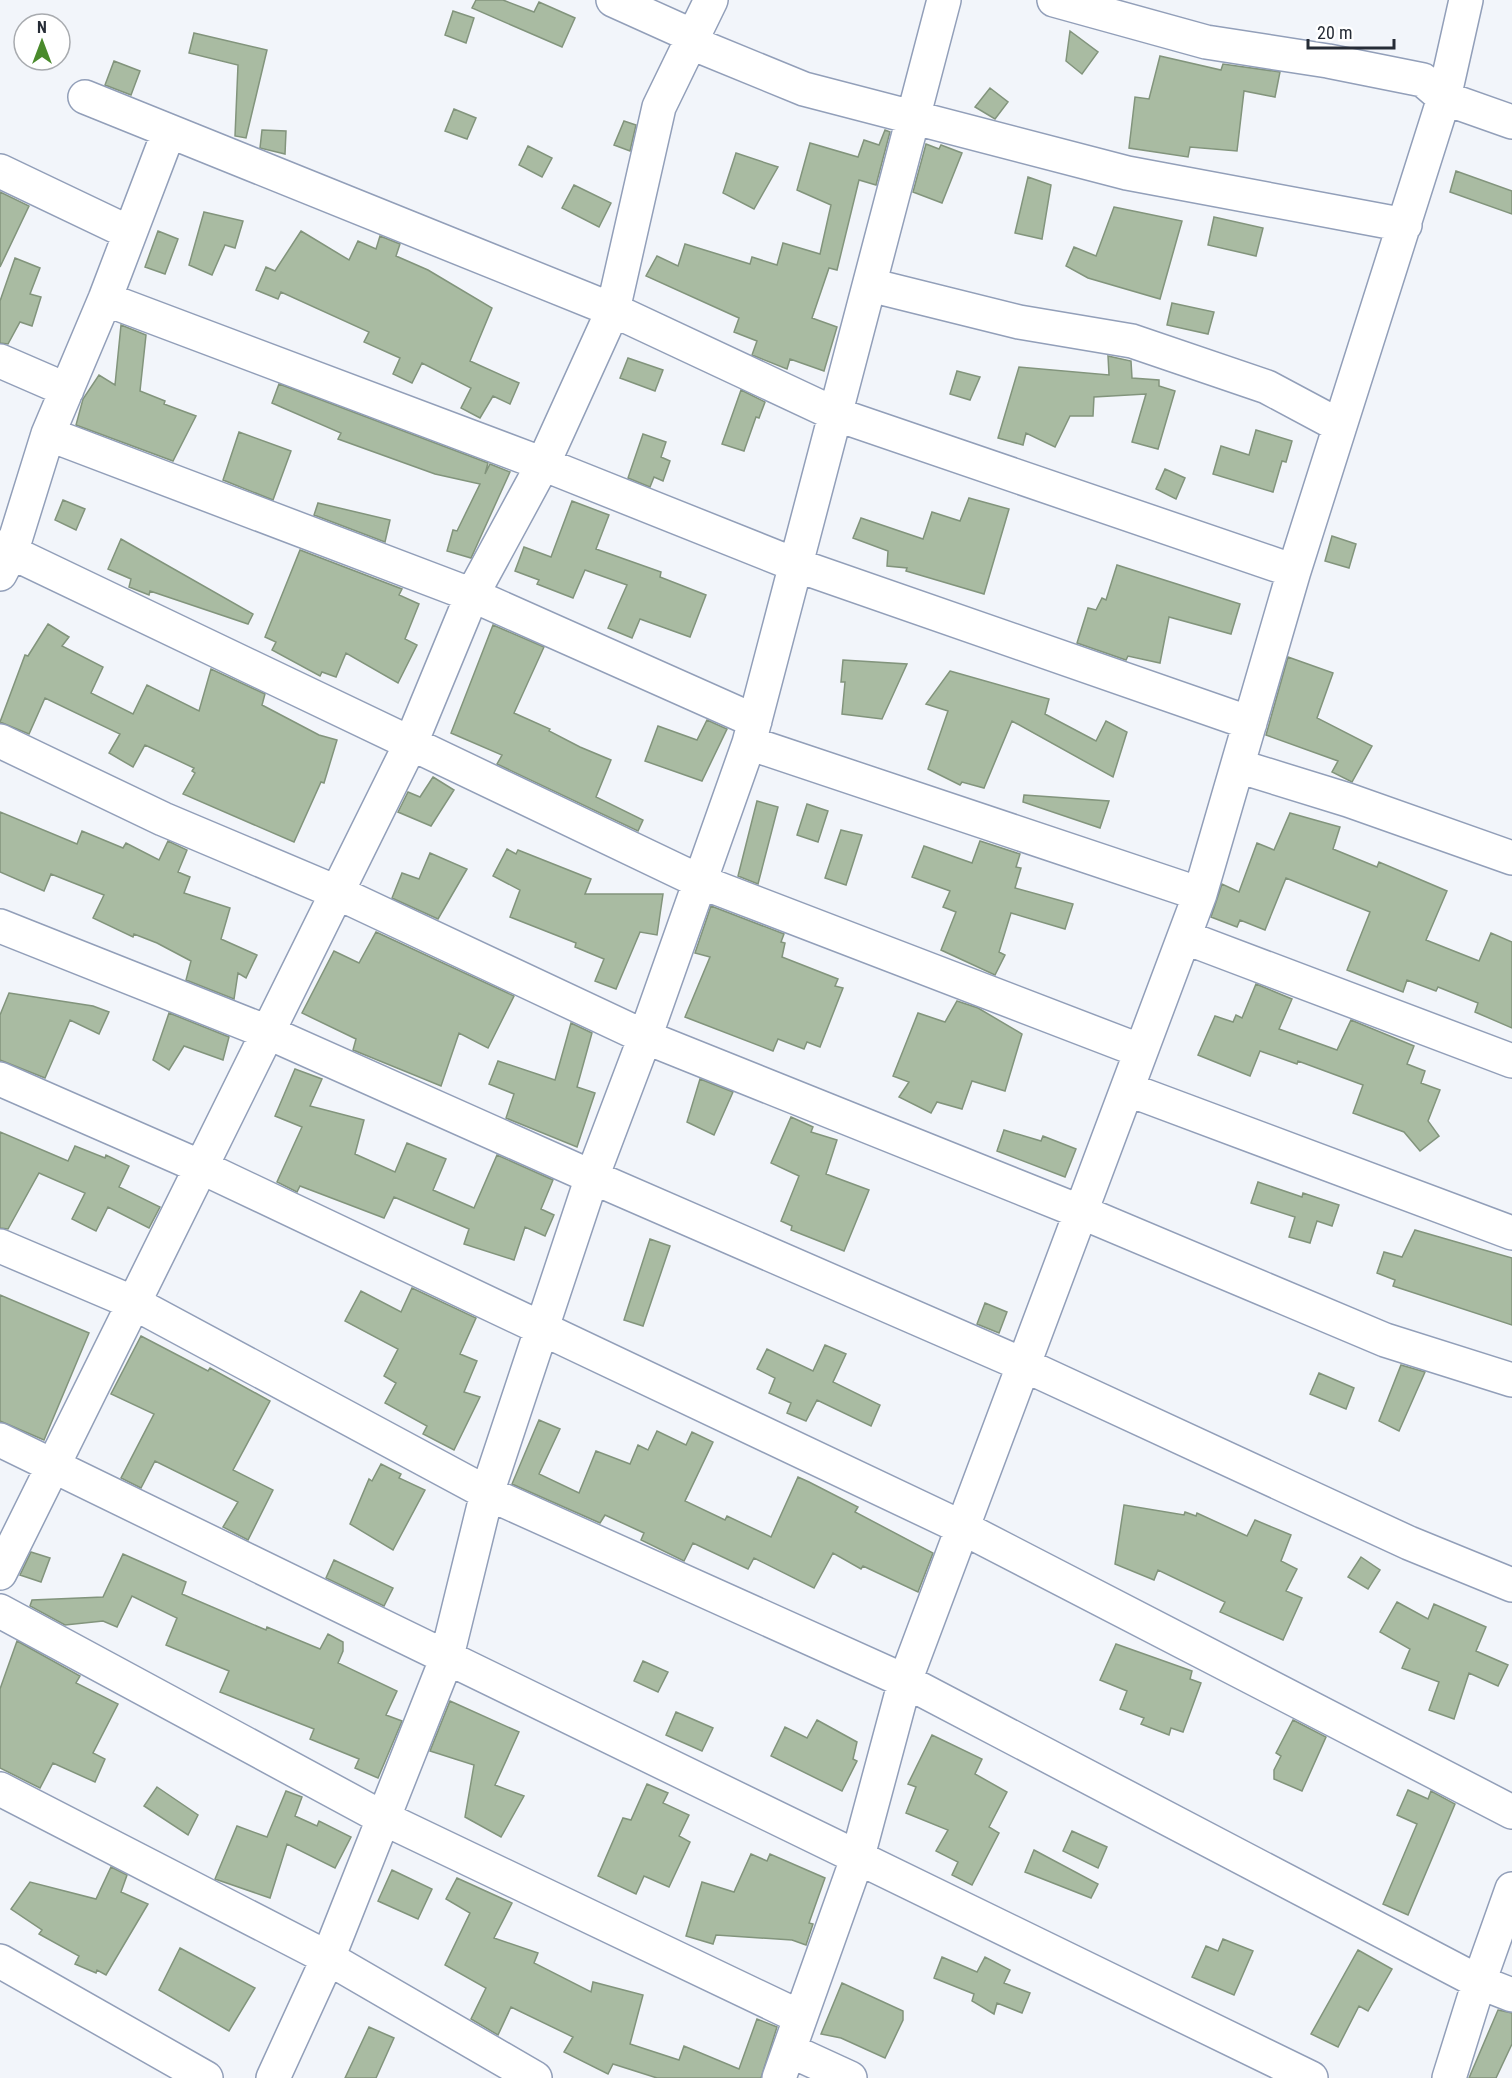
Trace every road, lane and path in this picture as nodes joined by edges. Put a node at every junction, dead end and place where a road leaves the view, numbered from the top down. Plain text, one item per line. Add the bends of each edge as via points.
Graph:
1 (613, 0) edge
2 (711, 0) edge
3 (944, 0) edge
4 (1054, 0) edge
5 (1466, 0) edge
6 (693, 41) junction
7 (85, 97) dead end
8 (1444, 98) junction
9 (914, 116) junction
10 (1512, 122) edge
11 (169, 131) junction
12 (0, 171) edge
13 (1406, 225) junction
14 (130, 232) junction
15 (870, 285) junction
16 (105, 299) junction
17 (613, 310) junction
18 (0, 361) edge
19 (67, 390) junction
20 (835, 414) junction
21 (1340, 426) junction
22 (48, 434) junction
23 (543, 464) junction
24 (4, 558) edge
25 (796, 565) junction
26 (1294, 571) junction
27 (472, 595) junction
28 (1250, 723) junction
29 (752, 732) junction
30 (0, 741) edge
31 (410, 745) junction
32 (1238, 766) junction
33 (1512, 858) edge
34 (700, 882) junction
35 (336, 892) junction
36 (1200, 894) junction
37 (0, 926) edge
38 (1184, 937) junction
39 (267, 1032) junction
40 (645, 1037) junction
41 (1141, 1052) junction
42 (1512, 1061) edge
43 (0, 1079) edge
44 (1127, 1089) junction
45 (201, 1167) junction
46 (592, 1177) junction
47 (1081, 1212) junction
48 (1512, 1233) edge
49 (0, 1246) edge
50 (134, 1304) junction
51 (541, 1330) junction
52 (1024, 1365) junction
53 (1512, 1380) edge
54 (0, 1440) edge
55 (52, 1466) junction
56 (487, 1493) junction
57 (963, 1528) junction
58 (0, 1573) edge
59 (1512, 1585) edge
60 (0, 1611) edge
61 (446, 1660) junction
62 (905, 1681) junction
63 (0, 1789) edge
64 (1512, 1812) edge
65 (383, 1818) junction
66 (858, 1856) junction
67 (1512, 1888) edge
68 (328, 1958) junction
69 (0, 1961) edge
70 (1479, 1982) junction
71 (1512, 1995) edge
72 (801, 2017) junction
73 (784, 2064) edge
74 (206, 2078) edge
75 (273, 2078) edge
76 (535, 2078) edge
77 (850, 2078) edge
78 (1311, 2078) edge
79 (1449, 2078) edge

1 - 6 street via 684,32
2 - 6 street
3 - 9 street
4 - 8 street via 1206,42 1423,80
5 - 8 street
6 - 9 street via 804,89
6 - 17 street via 660,108
7 - 11 street
8 - 10 street
8 - 13 street
9 - 13 street via 1127,173
9 - 15 street
11 - 14 street
11 - 17 street
12 - 14 street
13 - 21 street
14 - 16 street
15 - 20 street
15 - 21 street via 1019,322 1132,341 1267,387
16 - 19 street
16 - 23 street
17 - 20 street
17 - 23 street
18 - 19 street
19 - 22 street
20 - 25 street
20 - 26 street
21 - 26 street
22 - 24 street
22 - 27 street
23 - 25 street
23 - 27 street
24 - 31 street
25 - 28 street
25 - 29 street
26 - 28 street
27 - 29 street
27 - 31 street
28 - 32 street
29 - 34 street
29 - 36 street
30 - 35 street via 163,819
31 - 34 street
31 - 35 street
32 - 33 street
32 - 36 street
34 - 40 street
34 - 41 street
35 - 39 street
35 - 40 street
36 - 38 street
37 - 39 street
38 - 41 street
38 - 42 street
39 - 45 street
39 - 46 street
40 - 46 street
40 - 47 street
41 - 44 street
43 - 45 street
44 - 47 street
44 - 48 street
45 - 50 street
45 - 51 street
46 - 51 street
46 - 52 street
47 - 52 street
47 - 53 street via 1385,1340
49 - 50 street
50 - 55 street
50 - 56 street
51 - 56 street
51 - 57 street
52 - 57 street
52 - 59 street via 1409,1543
54 - 55 street
55 - 58 street
55 - 61 street
56 - 61 street
56 - 62 street
57 - 62 street
57 - 64 street
60 - 65 street
61 - 65 street
61 - 66 street
62 - 66 street
62 - 70 street
63 - 68 street
65 - 68 street
65 - 72 street
66 - 72 street
66 - 78 street
67 - 70 street
68 - 75 street
68 - 76 street
69 - 74 street
70 - 71 street
70 - 79 street
72 - 73 street
73 - 77 street

